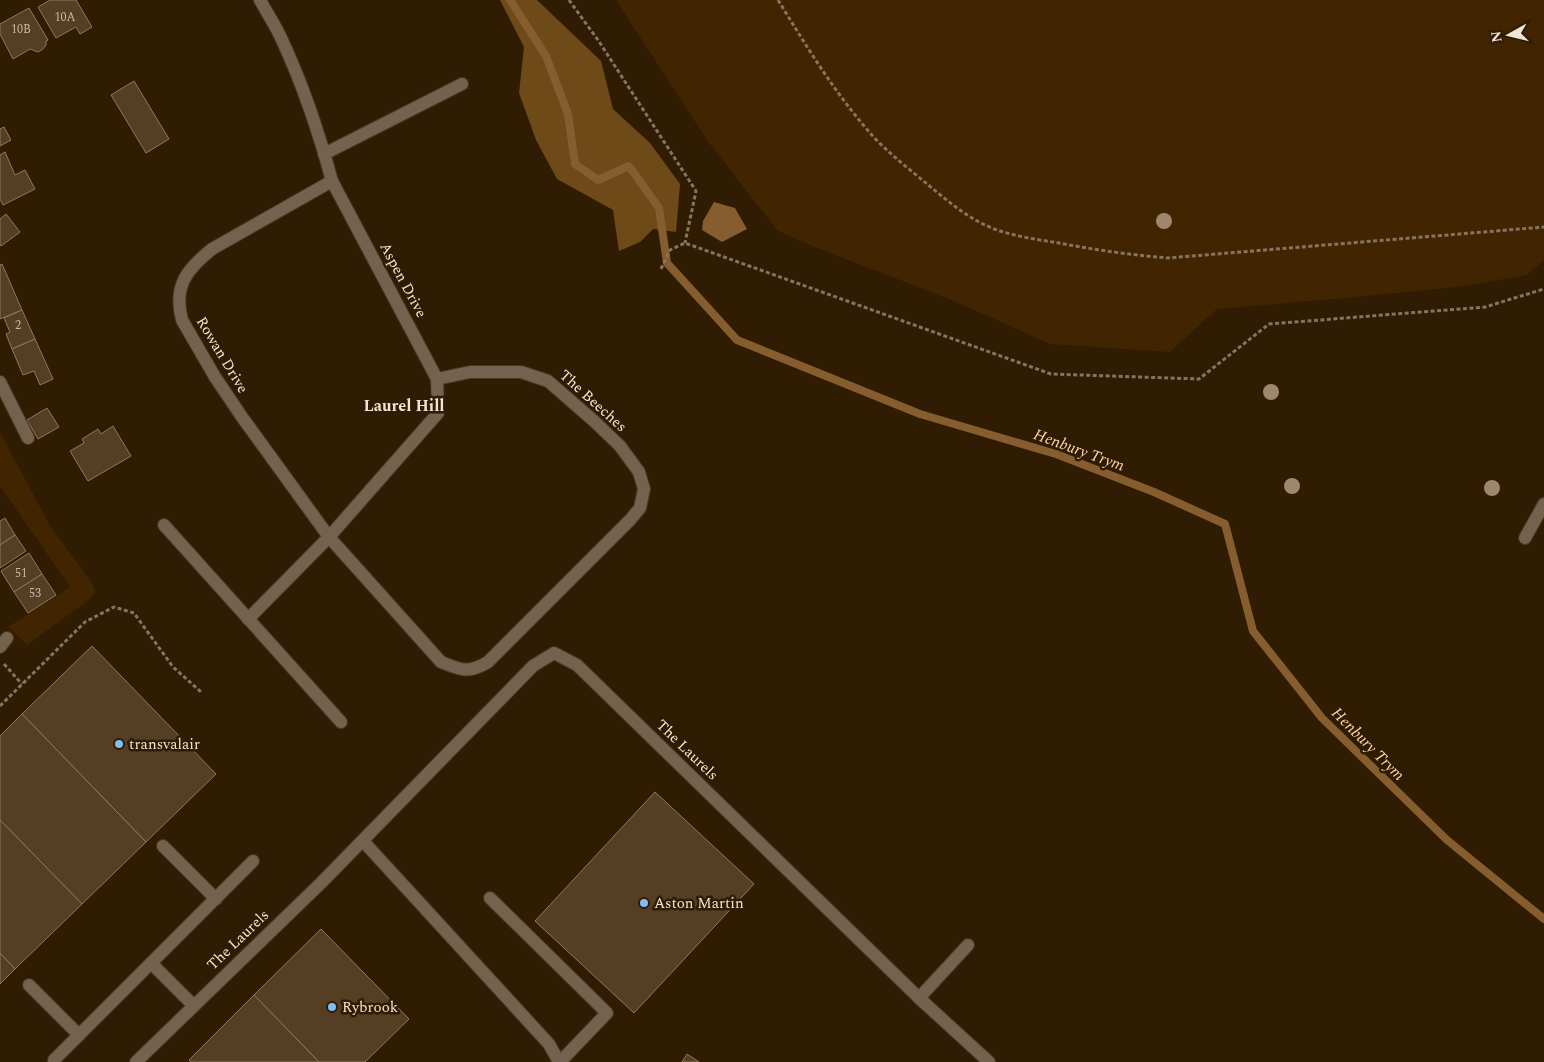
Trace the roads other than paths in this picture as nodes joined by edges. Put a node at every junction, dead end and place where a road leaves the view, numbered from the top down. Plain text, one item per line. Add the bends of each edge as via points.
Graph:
1 (260, 0) edge
2 (462, 84) dead end
3 (324, 154) junction
4 (332, 181) junction
5 (437, 380) junction
6 (0, 382) edge
7 (28, 438) dead end
8 (644, 489) joint
9 (1544, 504) edge
10 (164, 525) dead end
11 (329, 537) junction
12 (1525, 538) dead end
13 (248, 619) junction
14 (341, 722) dead end
15 (363, 841) junction
16 (162, 846) dead end
17 (253, 861) dead end
18 (490, 898) dead end
19 (216, 899) junction
20 (968, 945) dead end
21 (151, 963) junction
22 (29, 985) dead end
23 (919, 998) junction
24 (194, 1006) junction
25 (79, 1035) junction
26 (54, 1060) dead end
27 (136, 1062) edge
28 (560, 1062) edge
29 (989, 1062) edge

1 - 3 street, Aspen Drive via 282,39
2 - 3 street
3 - 4 street, Aspen Drive
4 - 5 street, Aspen Drive
4 - 11 street, Rowan Drive via 212,249 195,262 184,280 179,300 182,320 215,377
5 - 8 street, The Beeches via 470,372 521,372 548,381 620,446 639,472
5 - 11 street, Aspen Drive via 438,413
6 - 7 street
8 - 11 street, Rowan Drive via 640,508 630,520 488,662 477,669 459,670 441,662
9 - 12 street
10 - 13 street
11 - 13 street, Aspen Drive
13 - 14 street
15 - 23 street, The Laurels via 534,666 554,653 577,665
15 - 24 street, The Laurels
15 - 28 street via 549,1044
16 - 19 street
17 - 19 street
18 - 28 street via 607,1013
19 - 21 street
20 - 23 street
21 - 24 street
21 - 25 street
22 - 25 street
23 - 29 street, The Laurels
24 - 27 street, The Laurels
25 - 26 street

